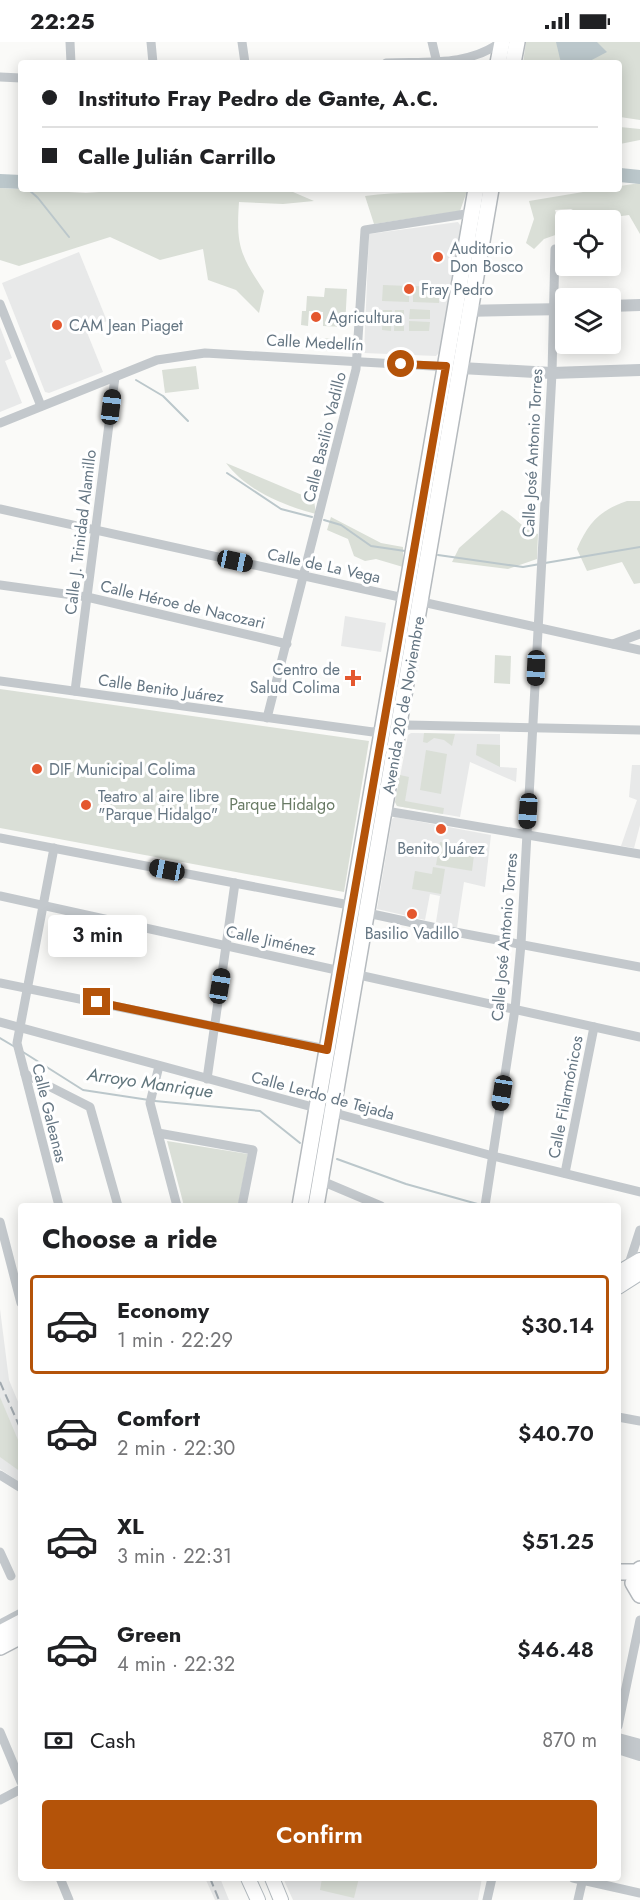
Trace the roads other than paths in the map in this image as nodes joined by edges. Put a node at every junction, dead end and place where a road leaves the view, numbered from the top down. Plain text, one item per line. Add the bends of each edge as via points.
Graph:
1 (70, 42) edge
2 (152, 42) edge
3 (242, 42) edge
4 (432, 42) edge
5 (501, 42) edge
6 (517, 42) edge
7 (71, 60) edge
8 (153, 60) edge
9 (245, 60) edge
10 (436, 60) edge
11 (451, 60) edge
12 (498, 60) edge
13 (514, 60) edge
14 (0, 77) edge
15 (18, 78) edge
16 (481, 203) edge
17 (0, 304) edge
18 (640, 305) edge
19 (621, 306) edge
20 (555, 310) edge
21 (455, 311) junction
22 (471, 311) junction
23 (555, 349) edge
24 (357, 361) junction
25 (454, 367) junction
26 (640, 370) edge
27 (552, 373) junction
28 (115, 377) junction
29 (42, 406) junction
30 (0, 423) edge
31 (0, 509) edge
32 (96, 530) junction
33 (305, 576) junction
34 (0, 585) edge
35 (87, 597) junction
36 (406, 598) junction
37 (422, 602) junction
38 (538, 627) junction
39 (640, 634) edge
40 (287, 644) junction
41 (613, 644) junction
42 (640, 650) edge
43 (0, 681) edge
44 (75, 691) junction
45 (267, 718) junction
46 (400, 726) junction
47 (534, 729) junction
48 (382, 730) junction
49 (640, 730) edge
50 (369, 808) junction
51 (385, 811) junction
52 (527, 835) junction
53 (0, 838) edge
54 (54, 848) junction
55 (640, 854) edge
56 (235, 883) junction
57 (0, 896) edge
58 (43, 905) junction
59 (359, 909) junction
60 (521, 944) junction
61 (226, 946) junction
62 (640, 968) edge
63 (348, 972) junction
64 (0, 982) edge
65 (27, 988) junction
66 (515, 1009) junction
67 (0, 1022) edge
68 (213, 1026) junction
69 (20, 1027) junction
70 (594, 1027) junction
71 (640, 1037) edge
72 (334, 1051) junction
73 (159, 1066) junction
74 (25, 1074) junction
75 (207, 1079) junction
76 (317, 1108) junction
77 (332, 1113) junction
78 (158, 1133) junction
79 (493, 1156) junction
80 (565, 1173) junction
81 (305, 1174) junction
82 (321, 1180) junction
83 (640, 1192) edge
84 (58, 1203) edge
85 (117, 1203) edge
86 (176, 1203) edge
87 (243, 1203) edge
88 (300, 1203) edge
89 (317, 1203) edge
90 (374, 1203) edge
91 (485, 1203) edge
92 (0, 1222) edge
93 (640, 1230) edge
94 (16, 1267) edge
95 (632, 1268) edge
96 (621, 1283) edge
97 (621, 1418) edge
98 (640, 1421) edge
99 (3, 1480) edge
100 (18, 1487) edge
101 (0, 1551) edge
102 (638, 1570) edge
103 (621, 1572) edge
104 (11, 1576) dead end
105 (621, 1582) edge
106 (638, 1595) edge
107 (18, 1615) edge
108 (640, 1620) edge
109 (0, 1624) edge
110 (18, 1624) edge
111 (0, 1633) edge
112 (18, 1638) edge
113 (18, 1645) edge
114 (0, 1647) edge
115 (0, 1654) edge
116 (621, 1712) edge
117 (0, 1732) edge
118 (621, 1740) edge
119 (640, 1745) edge
120 (621, 1749) edge
121 (640, 1755) edge
122 (18, 1775) edge
123 (18, 1791) edge
124 (0, 1800) edge
125 (61, 1881) edge
126 (249, 1881) edge
127 (273, 1881) edge
128 (491, 1881) edge
129 (580, 1881) edge
130 (589, 1881) edge
131 (640, 1893) edge
132 (69, 1900) edge
133 (258, 1900) edge
134 (281, 1900) edge
135 (487, 1900) edge
136 (578, 1900) edge

1 - 7 street
2 - 8 street
3 - 9 street
4 - 10 street
5 - 11 street via 478,56
5 - 12 main road
6 - 13 main road
14 - 15 street
16 - 21 main road, Avenida 20 de Noviembre
16 - 22 main road, Avenida 20 de Noviembre
16 - 24 street, Calle Basilio Vadillo via 364,230
17 - 29 street
18 - 19 street
20 - 22 street
21 - 22 street
21 - 25 main road, Avenida 20 de Noviembre
22 - 25 main road, Avenida 20 de Noviembre
23 - 27 street, Calle José Antonio Torres
24 - 25 street, Calle Medellín
24 - 28 street, Calle Medellín via 187,354 157,360
24 - 33 street, Calle Basilio Vadillo
25 - 27 street, Calle Medellín
25 - 36 main road, Avenida 20 de Noviembre
25 - 37 main road, Avenida 20 de Noviembre
26 - 27 street, Calle Medellín
27 - 38 street, Calle José Antonio Torres
28 - 29 street, Calle Medellín
28 - 32 street, Calle J. Trinidad Alamillo
29 - 30 street, Calle Medellín
31 - 32 street, Calle de La Vega
32 - 33 street, Calle de La Vega
32 - 35 street, Calle J. Trinidad Alamillo
33 - 36 street, Calle de La Vega
33 - 40 street, Calle Basilio Vadillo
34 - 35 street, Calle Héroe de Nacozari
35 - 40 street, Calle Héroe de Nacozari
35 - 44 street, Calle J. Trinidad Alamillo
36 - 37 street, Calle de La Vega
36 - 48 main road, Avenida 20 de Noviembre
37 - 38 street, Calle de La Vega
37 - 46 main road, Avenida 20 de Noviembre
38 - 41 street, Calle de La Vega
38 - 47 street, Calle José Antonio Torres
39 - 41 street
40 - 45 street, Calle Basilio Vadillo
41 - 42 street, Calle de La Vega
43 - 44 street, Calle Benito Juárez
44 - 45 street, Calle Benito Juárez
45 - 48 street, Calle Benito Juárez
46 - 47 street, Calle Benito Juárez
46 - 48 street, Calle Benito Juárez
46 - 51 main road, Avenida 20 de Noviembre
47 - 49 street, Calle Benito Juárez
47 - 52 street, Calle José Antonio Torres
48 - 50 main road, Avenida 20 de Noviembre
50 - 51 street
50 - 59 main road, Avenida 20 de Noviembre
51 - 52 street
51 - 59 main road, Avenida 20 de Noviembre
52 - 55 street
52 - 60 street, Calle José Antonio Torres
53 - 54 street
54 - 56 street
54 - 58 street
56 - 59 street
56 - 61 street
57 - 58 street, Calle Jiménez
58 - 61 street, Calle Jiménez
58 - 65 street
59 - 60 street
59 - 63 main road, Avenida 20 de Noviembre
60 - 62 street
60 - 66 street, Calle José Antonio Torres
61 - 63 street, Calle Jiménez
61 - 68 street
63 - 66 street, Calle Jiménez
63 - 72 main road, Avenida 20 de Noviembre
64 - 65 street
65 - 68 street
65 - 69 street
66 - 70 street, Calle Jiménez
66 - 79 street, Calle José Antonio Torres
67 - 69 street, Calle Lerdo de Tejada
68 - 72 street
68 - 75 street
69 - 73 street, Calle Lerdo de Tejada
69 - 74 street, Calle Galeanas via 17,1043
70 - 71 street, Calle Jiménez
70 - 80 street, Calle Filarmónicos
72 - 76 main road, Avenida 20 de Noviembre
72 - 77 main road, Avenida 20 de Noviembre
73 - 75 street, Calle Lerdo de Tejada
73 - 78 street via 151,1100
74 - 84 street, Calle Galeanas
74 - 85 street via 90,1107
75 - 76 street, Calle Lerdo de Tejada
76 - 77 street, Calle Lerdo de Tejada
76 - 81 main road, Avenida 20 de Noviembre
77 - 79 street, Calle Lerdo de Tejada
77 - 82 main road, Avenida 20 de Noviembre
78 - 86 street
78 - 87 street via 253,1150
79 - 80 street, Calle Lerdo de Tejada
79 - 91 street, Calle José Antonio Torres
80 - 83 street, Calle Lerdo de Tejada
81 - 82 street
81 - 88 main road, Avenida 20 de Noviembre
82 - 89 main road, Avenida 20 de Noviembre
82 - 90 street
92 - 94 street
93 - 95 street
95 - 96 main road
97 - 98 street
99 - 100 street
101 - 104 street
102 - 103 main road
102 - 106 main road
105 - 106 main road
107 - 109 street
108 - 116 street
110 - 111 main road
112 - 114 main road
113 - 115 street
117 - 122 street
118 - 119 street
120 - 121 street
123 - 124 street
125 - 132 street
126 - 133 main road
127 - 134 main road
128 - 135 street
129 - 136 street
130 - 131 street

